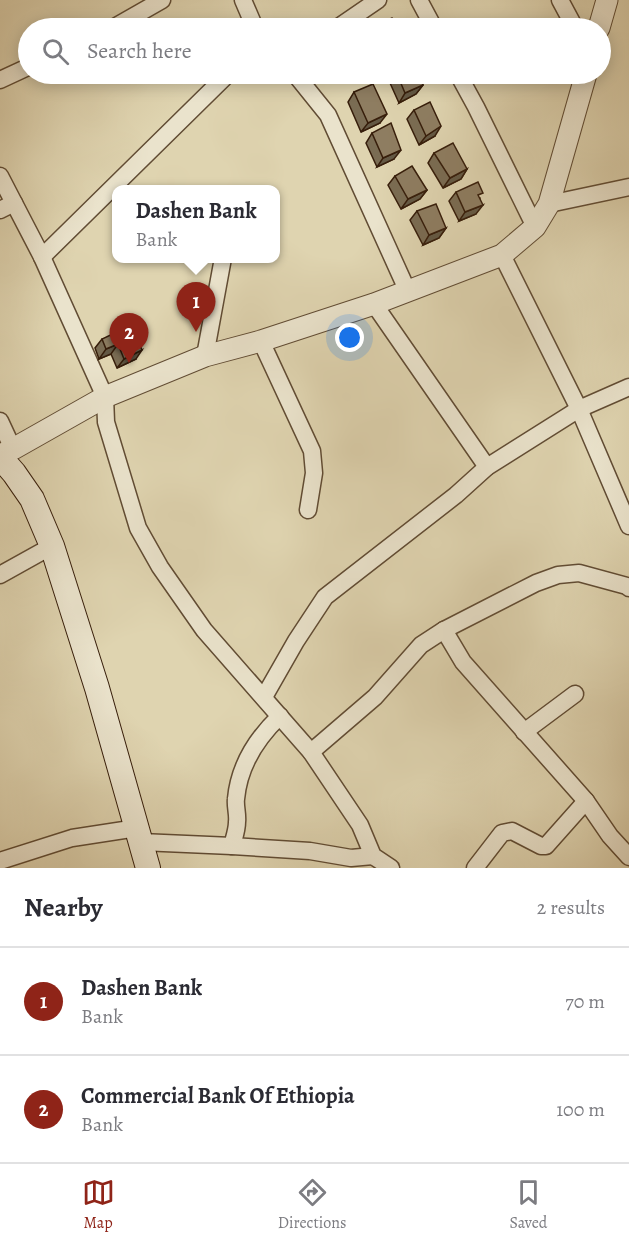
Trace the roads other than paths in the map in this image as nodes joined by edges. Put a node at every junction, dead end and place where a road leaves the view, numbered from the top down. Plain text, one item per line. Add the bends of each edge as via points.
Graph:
1 (162, 0) edge
2 (243, 0) edge
3 (378, 0) edge
4 (419, 0) edge
5 (560, 0) edge
6 (607, 0) edge
7 (130, 18) edge
8 (251, 18) edge
9 (352, 18) edge
10 (429, 18) edge
11 (569, 18) edge
12 (602, 18) edge
13 (18, 72) edge
14 (0, 80) edge
15 (218, 84) edge
16 (303, 84) edge
17 (463, 84) edge
18 (583, 84) edge
19 (0, 176) edge
20 (115, 185) edge
21 (629, 187) edge
22 (112, 188) edge
23 (549, 204) junction
24 (7, 207) edge
25 (535, 227) junction
26 (502, 255) junction
27 (42, 257) junction
28 (222, 263) edge
29 (408, 292) junction
30 (374, 304) junction
31 (261, 341) junction
32 (205, 356) junction
33 (629, 387) edge
34 (105, 397) junction
35 (579, 409) junction
36 (0, 421) edge
37 (4, 454) edge
38 (488, 468) junction
39 (308, 510) dead end
40 (629, 526) edge
41 (52, 546) junction
42 (0, 575) edge
43 (628, 586) edge
44 (444, 630) junction
45 (575, 694) dead end
46 (264, 697) junction
47 (280, 716) junction
48 (524, 732) junction
49 (311, 752) junction
50 (586, 801) junction
51 (139, 835) junction
52 (232, 846) junction
53 (373, 856) junction
54 (629, 857) edge
55 (0, 861) edge
56 (148, 868) edge
57 (391, 868) edge
58 (475, 868) edge

1 - 7 street
2 - 8 street
3 - 9 street
4 - 10 street
5 - 11 street
6 - 12 street
13 - 14 street
15 - 20 street
16 - 29 street via 328,115
17 - 25 street
18 - 23 street
19 - 24 street
21 - 23 street
22 - 27 street
23 - 25 street
24 - 27 street
25 - 26 street
26 - 29 street
26 - 35 street
27 - 34 street
28 - 32 street
29 - 30 street
30 - 31 street
30 - 38 street
31 - 32 street
31 - 39 street via 312,451 314,473
32 - 34 street
33 - 35 street
34 - 37 street
34 - 46 street via 106,422 138,528 204,630
35 - 38 street
35 - 40 street
36 - 37 street
37 - 41 main road via 32,500
38 - 46 street via 325,597
41 - 42 street
41 - 51 main road
43 - 44 street via 579,573 558,575
44 - 48 street via 463,662
44 - 49 street via 421,645 375,697
45 - 48 street
46 - 47 street
47 - 49 street
47 - 52 street via 255,744 247,760 235,800 237,823
48 - 50 street
49 - 53 street via 360,825
50 - 54 street
50 - 58 street via 546,846 507,831
51 - 52 street
51 - 55 street via 72,838
51 - 56 main road
52 - 53 street via 351,858
53 - 57 street

